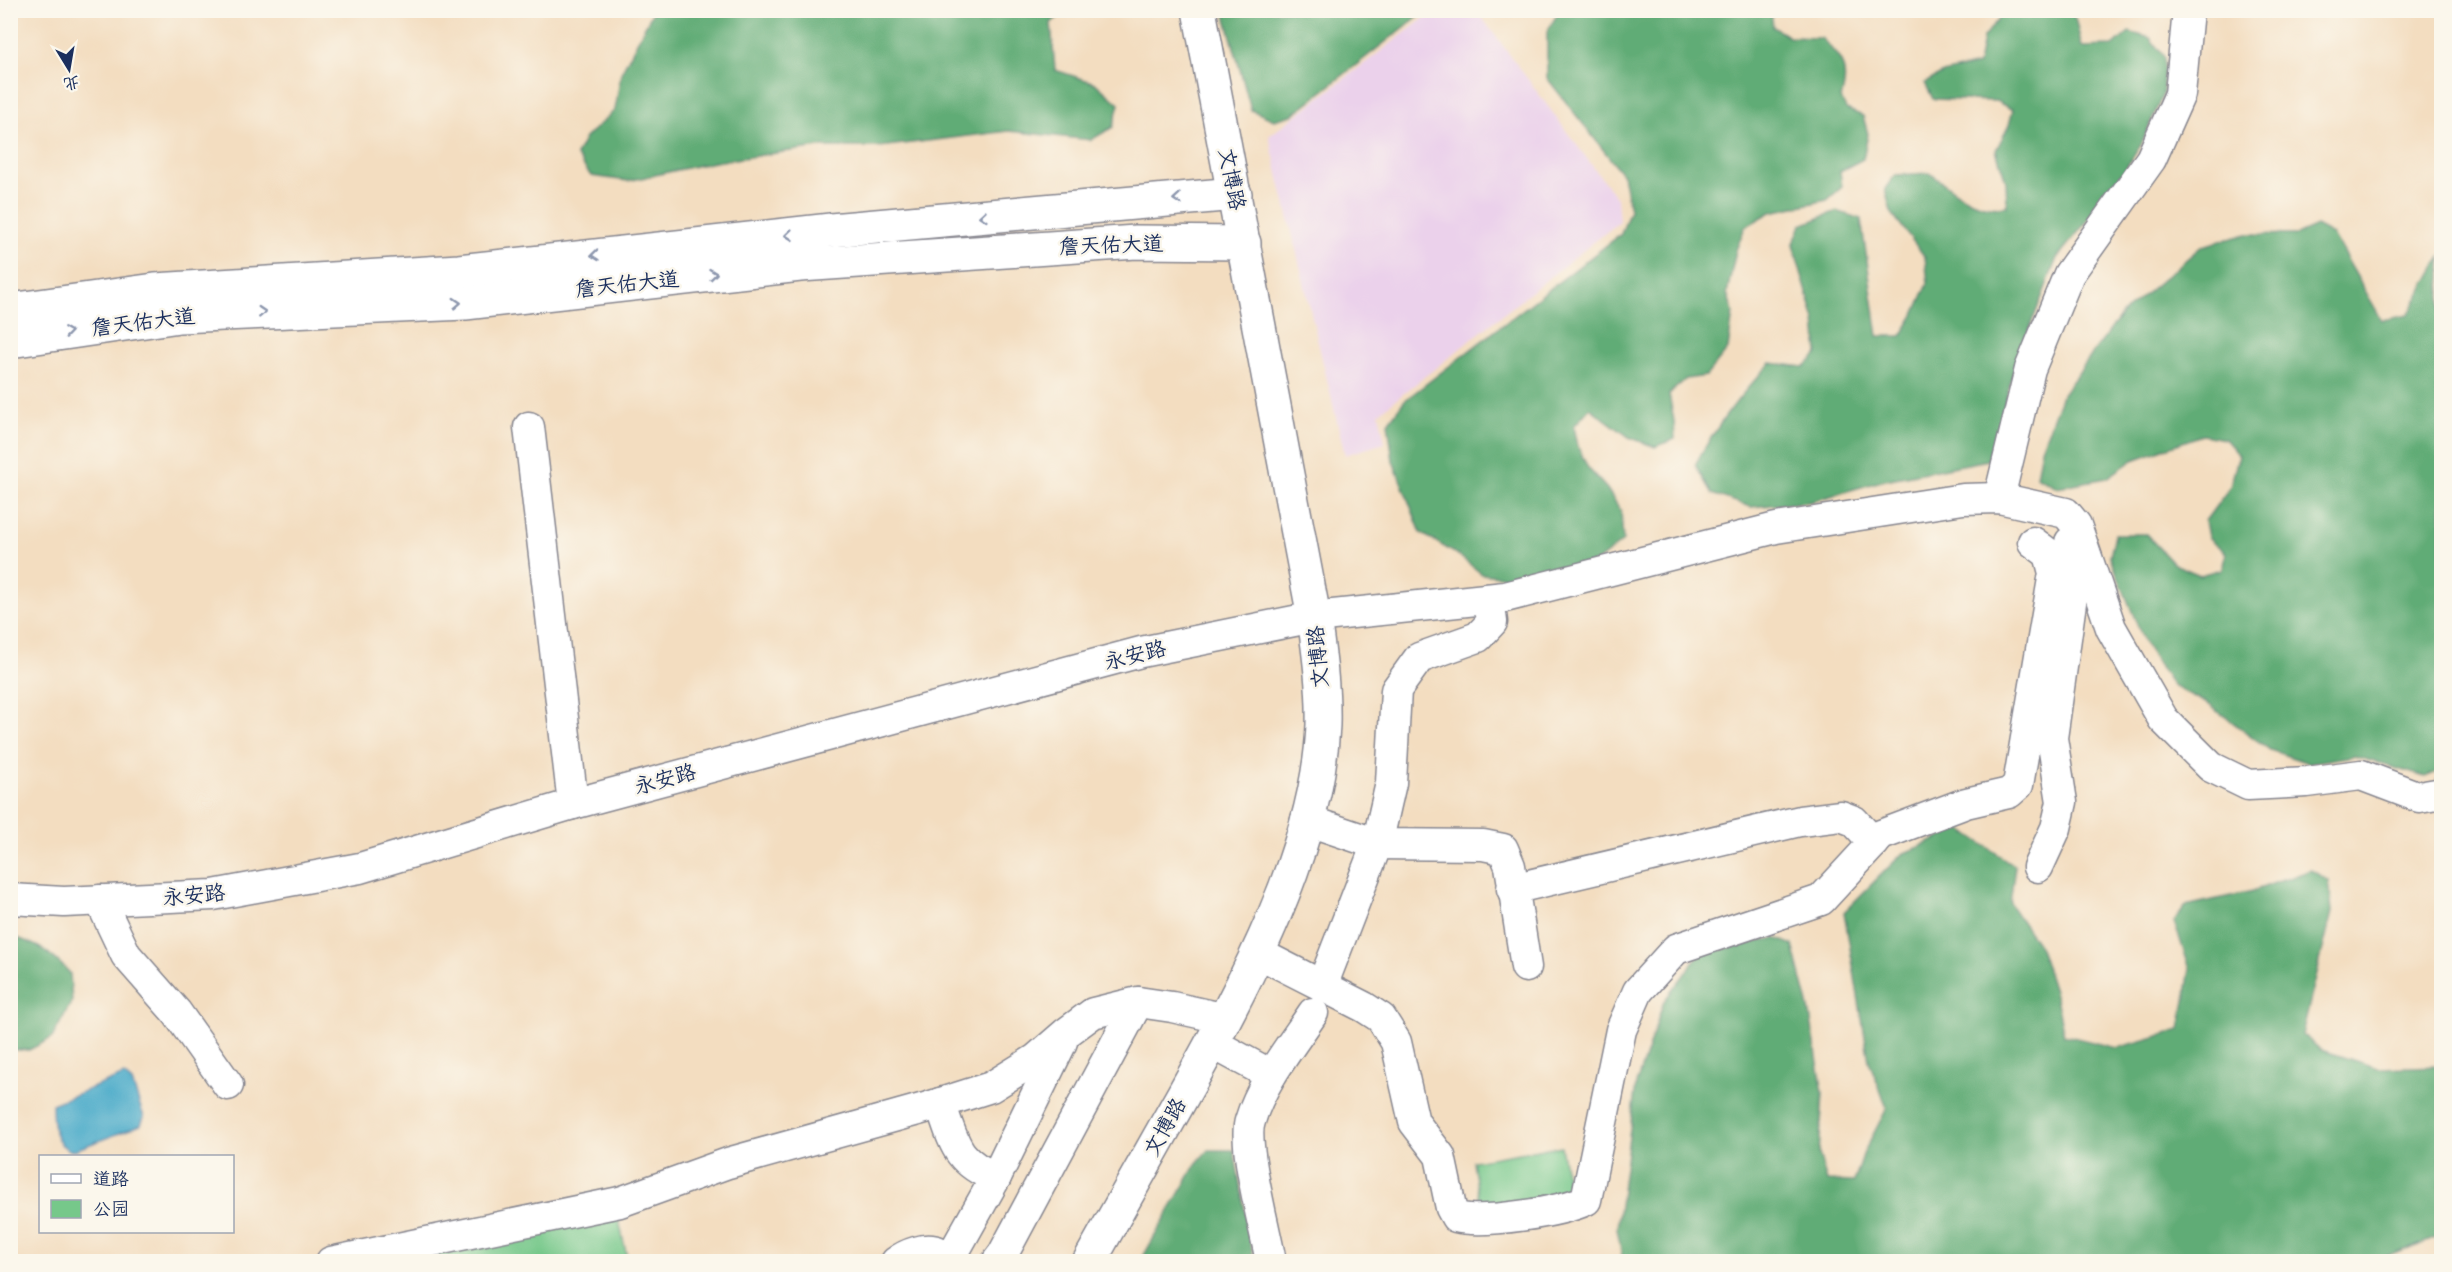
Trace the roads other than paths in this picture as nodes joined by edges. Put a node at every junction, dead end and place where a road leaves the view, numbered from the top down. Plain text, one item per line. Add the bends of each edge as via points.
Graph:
1 (1199, 10) edge
2 (2187, 10) edge
3 (1235, 194) junction
4 (1244, 243) junction
5 (10, 310) edge
6 (10, 340) edge
7 (529, 427) dead end
8 (1999, 498) junction
9 (2066, 513) junction
10 (2033, 542) dead end
11 (1489, 599) junction
12 (1314, 617) junction
13 (2442, 793) edge
14 (573, 804) junction
15 (1306, 820) junction
16 (1874, 843) junction
17 (1377, 844) junction
18 (2038, 867) dead end
19 (1512, 889) junction
20 (10, 899) edge
21 (100, 900) junction
22 (1258, 954) junction
23 (1526, 967) dead end
24 (1318, 1000) junction
25 (1138, 1002) junction
26 (1219, 1031) junction
27 (1066, 1033) junction
28 (1271, 1075) junction
29 (228, 1085) dead end
30 (940, 1103) junction
31 (996, 1177) junction
32 (950, 1261) edge
33 (331, 1262) edge
34 (896, 1262) edge
35 (997, 1262) edge
36 (1089, 1262) edge
37 (1271, 1262) edge

1 - 3 main road, 文博路
2 - 8 street via 2180,94 2151,159 2068,274 2030,369
3 - 4 main road, 文博路
3 -> 5 main road, 詹天佑大道 via 831,230 459,271 155,290
6 -> 4 main road, 詹天佑大道 via 178,316 465,303 800,265 1136,242
4 - 12 main road, 文博路
7 - 14 street
8 - 9 street, 永安路
8 - 11 street, 永安路 via 1963,499 1776,528
9 - 13 street via 2076,525 2111,628 2163,719 2211,767 2248,784 2361,775 2419,796
9 - 18 street via 2075,574 2052,738 2062,802 2056,828
10 - 16 street via 2049,554 2054,573 2018,785 2009,793 1966,803 1881,835
11 - 12 street, 永安路
11 - 17 street via 1492,622 1478,637 1419,658 1396,690 1390,783
12 - 14 street, 永安路 via 1141,652
12 - 15 main road, 文博路 via 1323,726
14 - 21 street, 永安路 via 360,868 213,895
15 - 17 street
15 - 22 main road, 文博路
16 - 19 street via 1854,821 1841,816
16 - 24 street via 1821,900 1676,949 1638,991 1621,1030 1586,1200 1575,1205 1506,1217 1456,1217 1440,1156 1414,1122 1396,1042 1381,1018 1365,1007
17 - 19 street via 1483,845 1503,849 1510,866
17 - 24 street
19 - 23 street
20 - 21 street, 永安路
21 - 29 street via 126,955 177,1013
22 - 24 street
22 - 26 main road, 文博路
24 - 28 street
25 - 26 street via 1172,1006
25 - 27 street via 1093,1014
25 - 35 street
26 - 28 street
26 - 36 main road, 文博路
27 - 30 street via 1036,1059 991,1087
27 - 31 street
28 - 37 street via 1249,1122
30 - 31 street via 964,1159 976,1170
30 - 33 street via 729,1163 620,1202
31 - 32 street
32 - 34 street via 938,1251 923,1250

